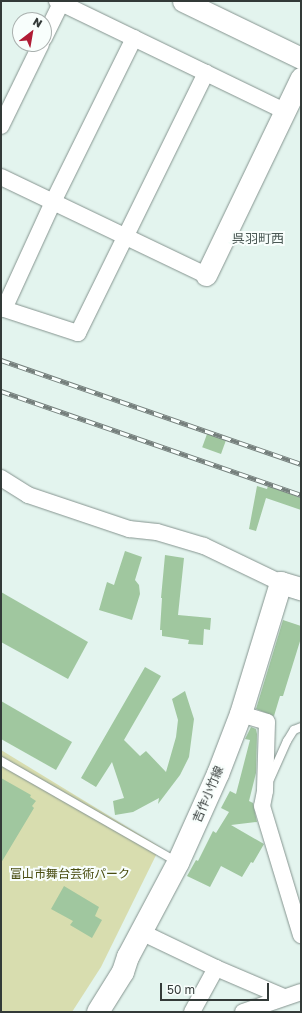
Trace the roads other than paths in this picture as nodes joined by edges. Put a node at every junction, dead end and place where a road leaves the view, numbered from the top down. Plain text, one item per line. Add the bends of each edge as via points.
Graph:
1 (183, 1) edge
2 (59, 2) edge
3 (52, 19) edge
4 (134, 38) junction
5 (37, 52) edge
6 (301, 58) edge
7 (206, 73) junction
8 (301, 78) edge
9 (285, 111) junction
10 (1, 126) edge
11 (1, 177) edge
12 (53, 202) junction
13 (125, 236) junction
14 (206, 275) joint
15 (2, 308) edge
16 (1, 478) edge
17 (291, 586) edge
18 (241, 714) junction
19 (301, 727) edge
20 (1, 761) edge
21 (264, 791) junction
22 (178, 863) junction
23 (141, 932) junction
24 (301, 935) edge
25 (216, 968) junction
26 (301, 992) edge
27 (284, 997) junction
28 (98, 1012) edge
29 (192, 1012) edge
30 (243, 1012) edge

1 - 6 street
2 - 3 street
2 - 4 street
4 - 7 street
4 - 12 street
5 - 10 street
7 - 9 street
7 - 13 street
8 - 9 street
9 - 14 street
11 - 12 street
12 - 13 street
12 - 15 street
13 - 14 street
13 - 15 street via 78,333
16 - 17 street via 28,495 129,529 156,532 204,546
17 - 18 main road, 吉作小竹線
18 - 21 street via 267,722
18 - 22 main road, 吉作小竹線 via 218,774
19 - 21 lane via 294,730 287,741
20 - 22 lane
21 - 24 street via 262,806
22 - 23 main road, 吉作小竹線
23 - 25 street
23 - 28 main road, 吉作小竹線 via 123,972
25 - 27 street
25 - 29 street
26 - 27 street
27 - 30 street

